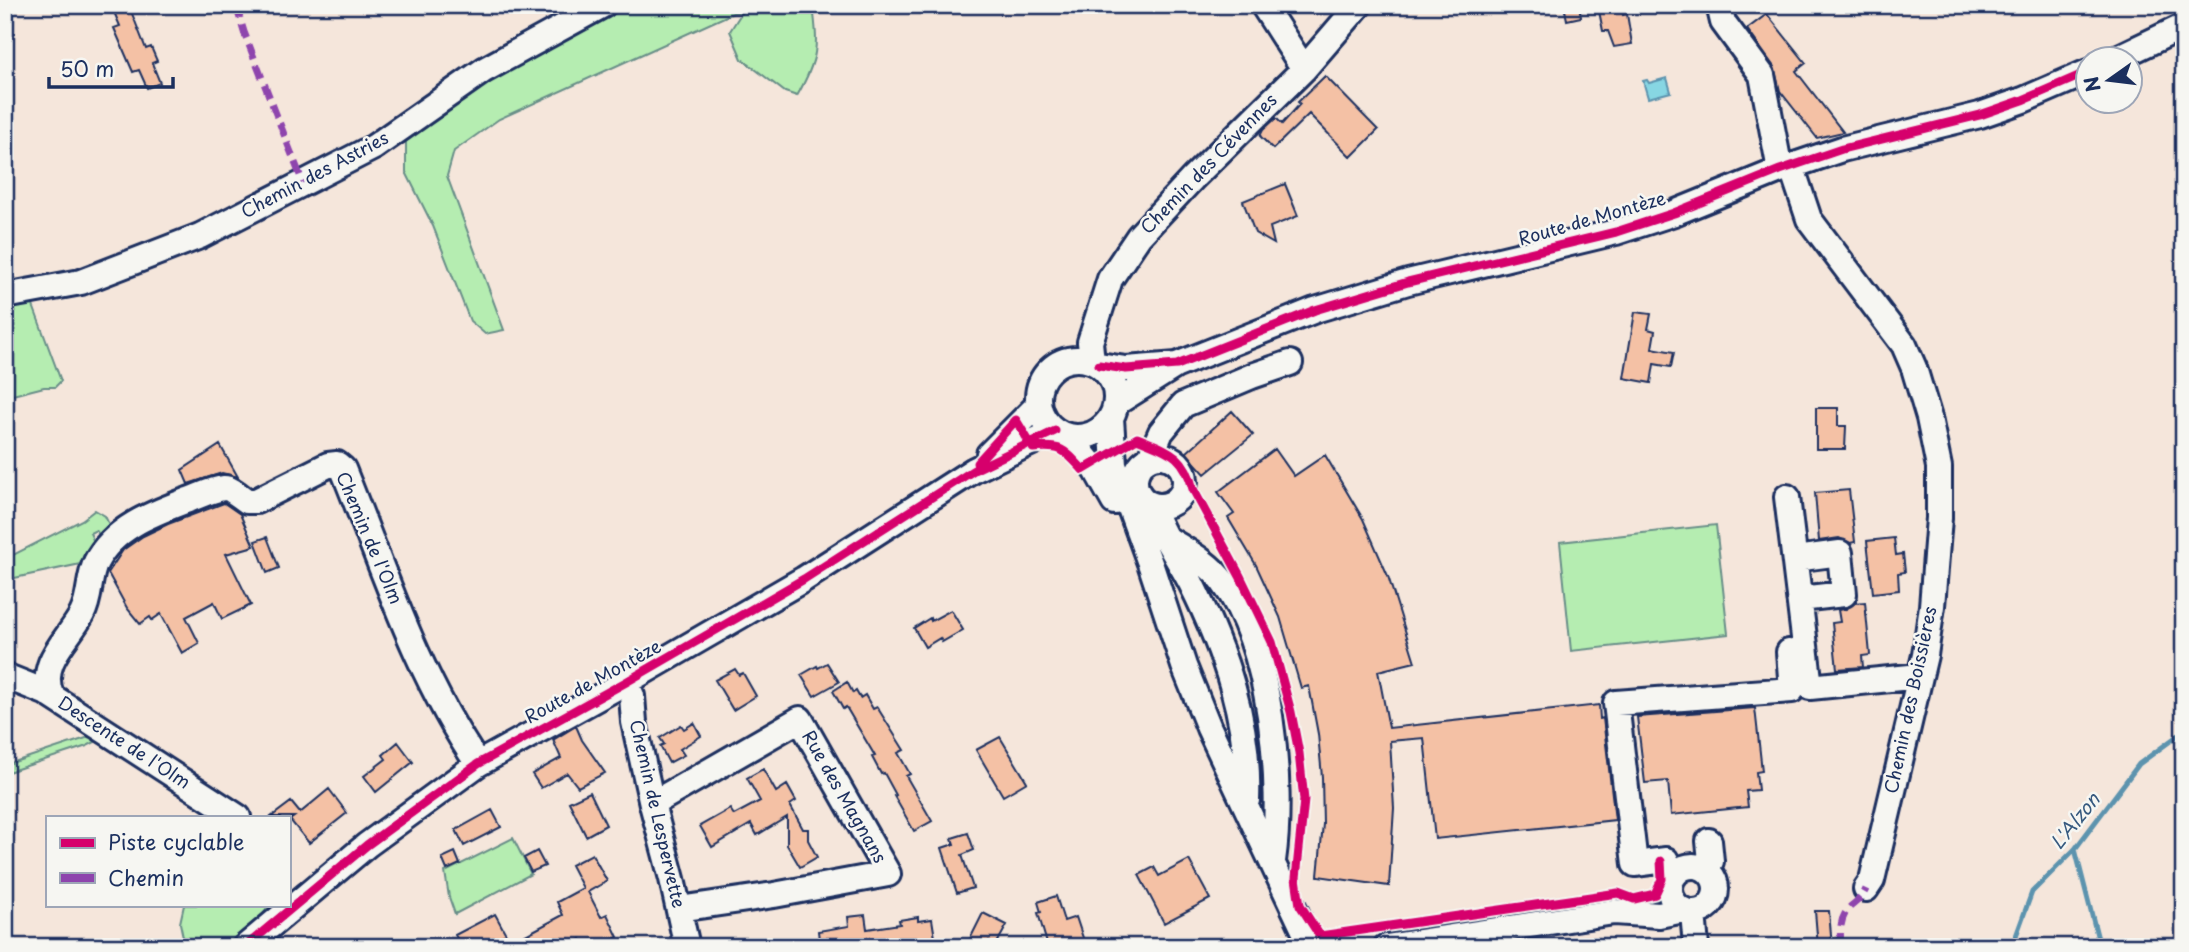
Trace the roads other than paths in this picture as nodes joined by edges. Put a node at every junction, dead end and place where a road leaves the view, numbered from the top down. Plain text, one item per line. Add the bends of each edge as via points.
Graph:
1 (603, 5) edge
2 (1263, 5) edge
3 (1359, 5) edge
4 (1719, 5) edge
5 (2184, 26) edge
6 (2142, 46) edge
7 (1304, 69) junction
8 (2074, 78) edge
9 (1786, 169) junction
10 (5, 296) edge
11 (1089, 357) junction
12 (1290, 363) dead end
13 (1177, 365) junction
14 (1038, 405) junction
15 (1113, 410) junction
16 (1062, 434) junction
17 (1150, 457) junction
18 (1114, 464) junction
19 (974, 470) junction
20 (1134, 481) junction
21 (1787, 497) dead end
22 (1153, 506) junction
23 (1168, 539) junction
24 (1795, 559) junction
25 (1800, 598) junction
26 (1789, 652) dead end
27 (5, 676) edge
28 (1920, 676) junction
29 (626, 682) junction
30 (51, 695) junction
31 (478, 764) junction
32 (652, 804) junction
33 (1247, 808) junction
34 (236, 816) edge
35 (1709, 841) dead end
36 (1273, 861) junction
37 (1704, 868) junction
38 (1866, 890) dead end
39 (1680, 899) junction
40 (290, 906) edge
41 (287, 908) edge
42 (679, 909) junction
43 (680, 945) edge
44 (1311, 946) edge
45 (245, 947) edge
46 (1386, 947) edge
47 (1696, 947) edge

1 - 10 street, Chemin des Astries via 484,70 374,147 200,236 81,282
2 - 7 street
3 - 7 street, Chemin des Cévennes
4 - 9 street via 1723,22 1762,75
5 - 6 street
7 - 11 street, Chemin des Cévennes via 1139,236 1110,279
8 - 9 street, Route de Montèze via 1980,115 1842,149
9 - 13 street, Route de Montèze via 1616,232 1408,282 1315,310
9 - 28 street, Chemin des Boissières via 1809,219 1903,345 1929,418 1939,467 1939,518 1932,606
11 - 13 street, Route de Montèze via 1126,369
11 - 14 street via 1062,361 1051,368 1042,379
11 - 15 street via 1113,382
12 - 17 street via 1183,405 1161,432
13 - 15 street
14 - 16 street via 1041,415
14 - 19 street, Route de Montèze
15 - 16 street via 1093,434
15 - 18 street
16 - 19 street, Route de Montèze
16 - 44 street via 1096,470 1125,523 1194,730 1268,877
17 - 20 street via 1139,466
17 - 22 street via 1175,460 1185,475 1177,499
18 - 20 street
18 - 33 street via 1184,666
19 - 29 street, Route de Montèze via 804,579
20 - 22 street via 1139,496
21 - 24 street
22 - 23 street
23 - 33 street via 1215,631 1229,672 1246,758
23 - 36 street via 1204,561 1223,582 1248,631 1273,740 1277,833
24 - 25 street
24 - 25 street via 1840,553 1844,594
25 - 28 street via 1810,687
26 - 39 street via 1792,690 1616,703 1635,864 1666,860
27 - 30 street, Descente de l'Olm
28 - 38 street, Chemin des Boissières
29 - 31 street, Route de Montèze
29 - 32 street, Chemin de Lespervette
30 - 31 street, Chemin de l'Olm via 48,680 54,653 85,607 96,562 119,534 137,521 200,495 225,488 247,501 256,500 337,464 343,469 417,652
30 - 34 street, Descente de l'Olm
31 - 40 street, Route de Montèze
32 - 42 street, Chemin de Lespervette
32 - 42 street, Rue des Magnans via 800,719 888,874
33 - 36 street
35 - 37 street via 1711,861
36 - 44 street
37 - 39 street via 1690,866 1678,872
37 - 39 street via 1717,887 1707,907
39 - 46 street via 1642,913 1614,912
39 - 47 street
41 - 45 street, Route de Montèze
42 - 43 street, Chemin de Lespervette

